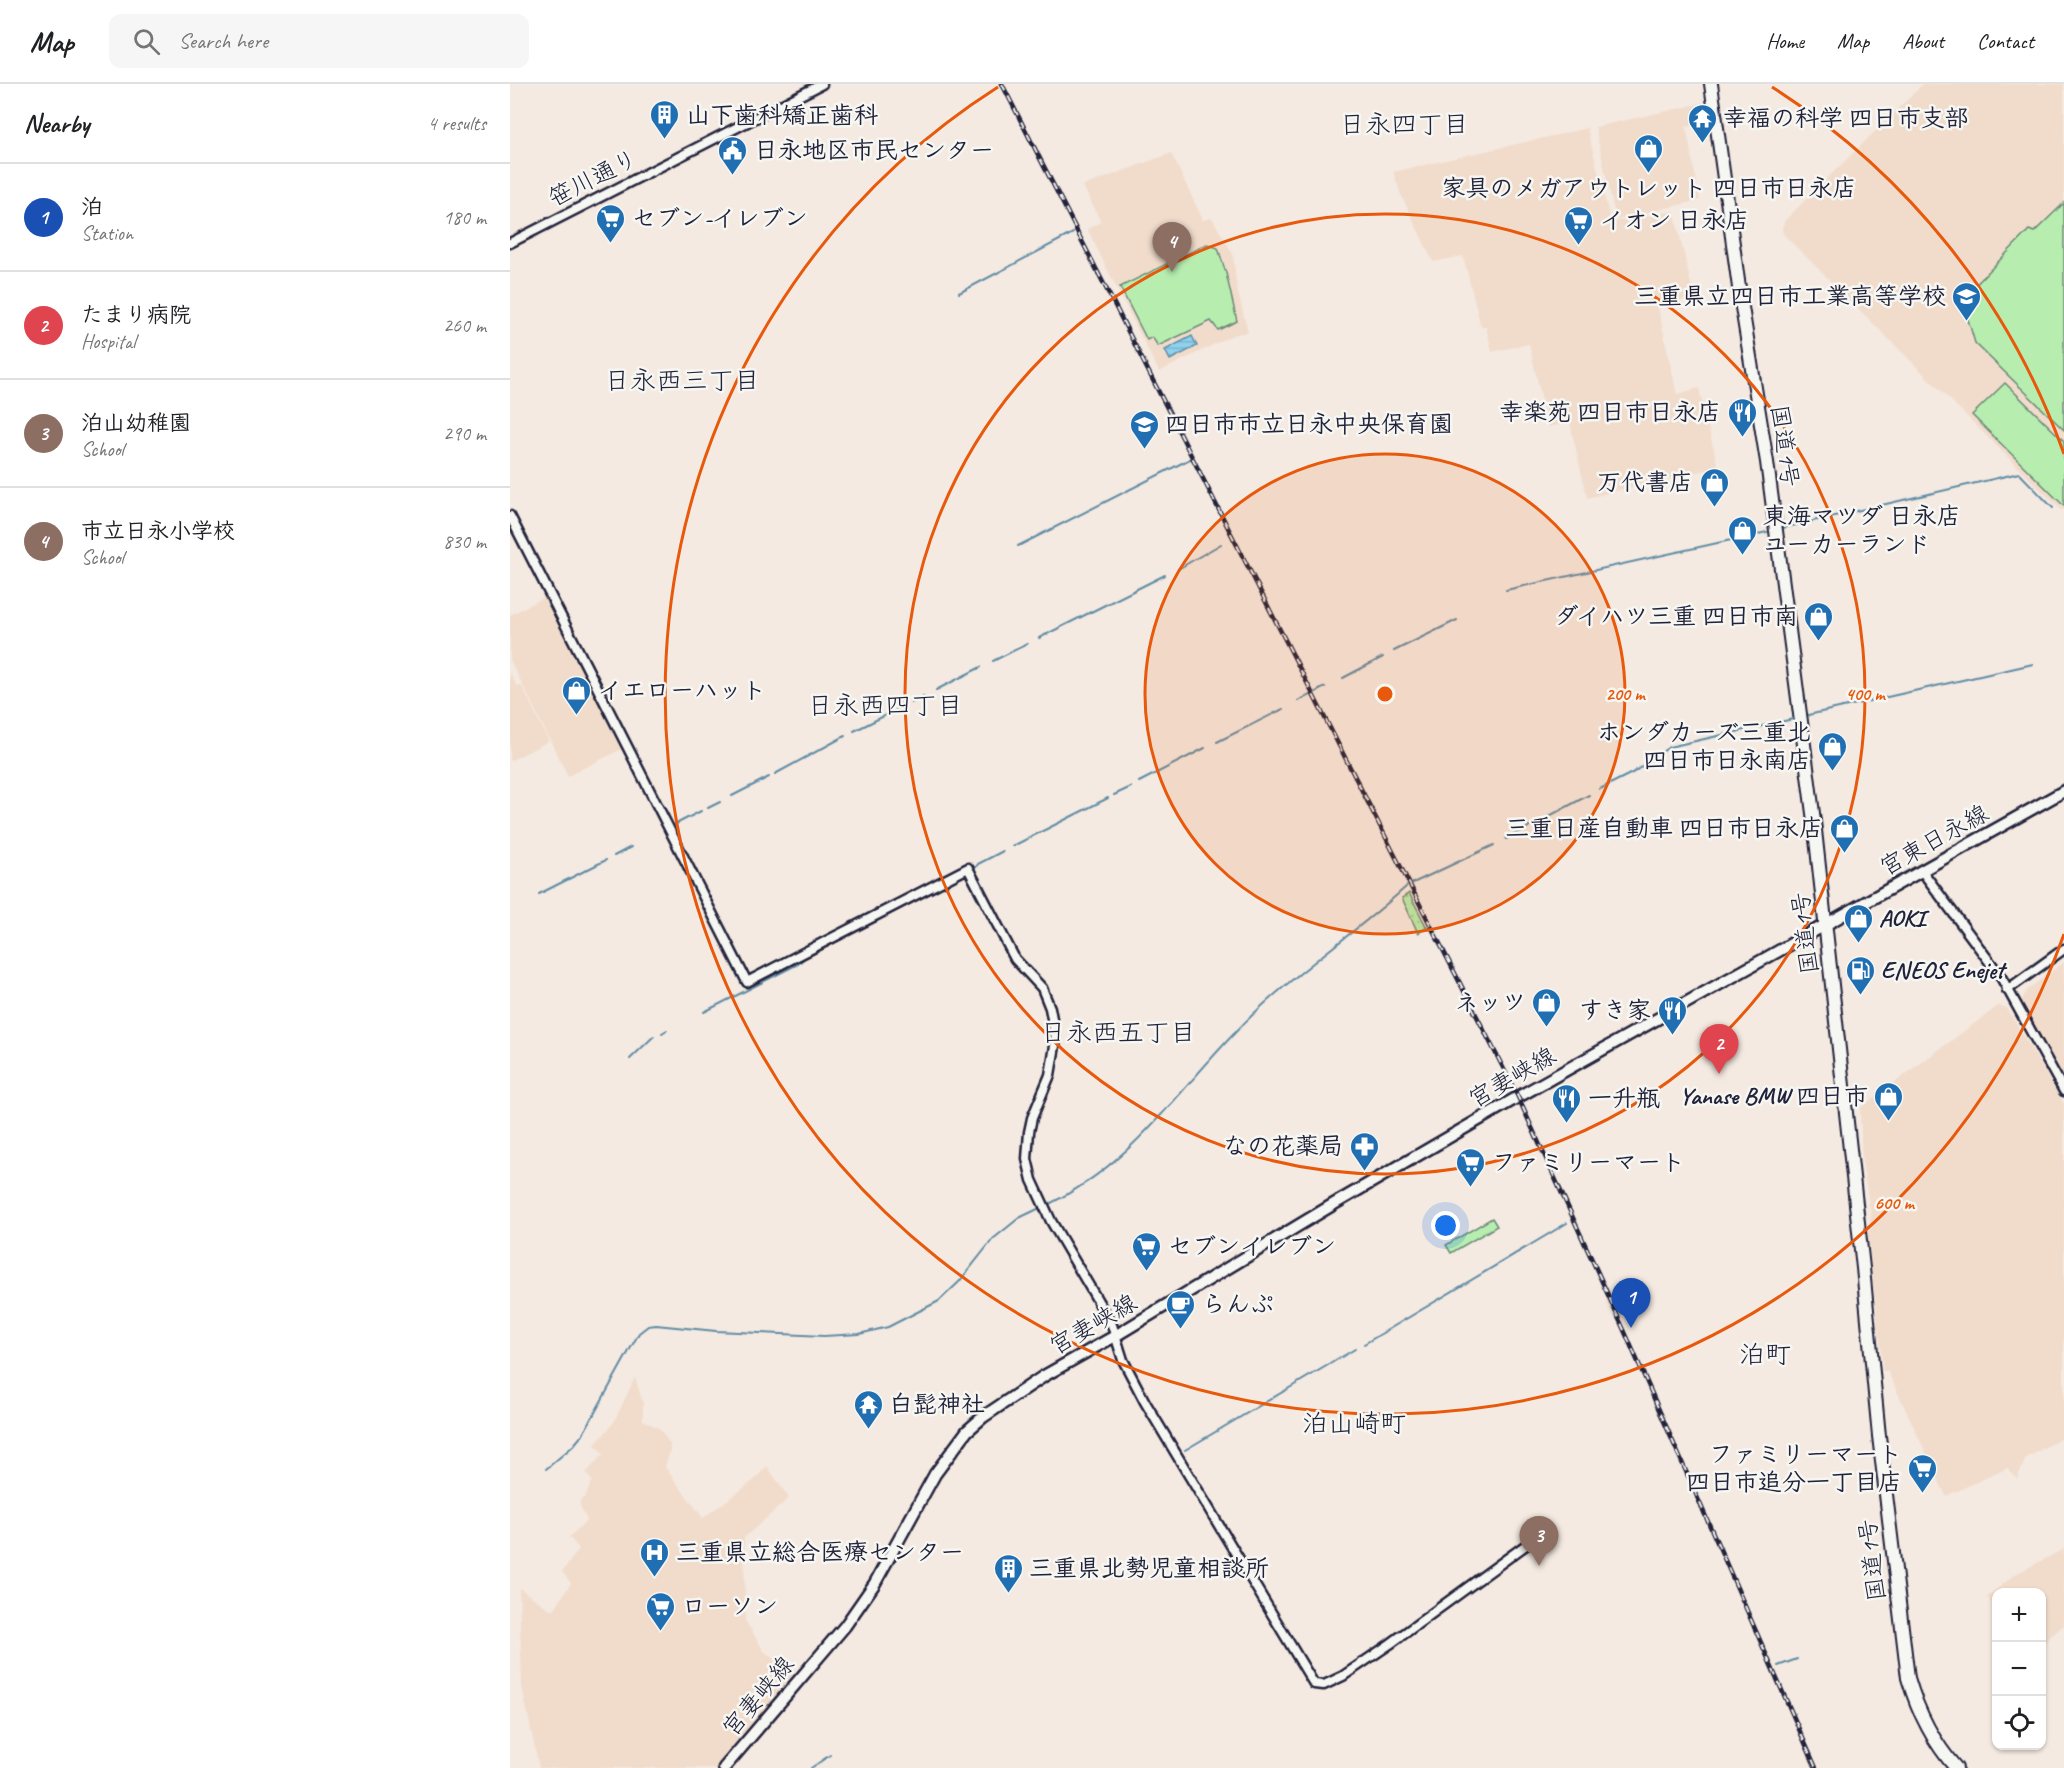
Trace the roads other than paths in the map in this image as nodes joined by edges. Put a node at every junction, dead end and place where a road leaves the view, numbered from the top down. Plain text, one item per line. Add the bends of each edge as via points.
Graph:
1 (822, 84) edge
2 (1712, 84) edge
3 (510, 243) edge
4 (510, 516) edge
5 (2064, 791) edge
6 (1922, 871) junction
7 (1824, 925) junction
8 (2064, 949) edge
9 (2007, 990) junction
10 (2064, 1091) edge
11 (1115, 1336) junction
12 (1530, 1542) dead end
13 (724, 1768) edge
14 (1956, 1768) edge

1 - 3 street, 笹川通り
2 - 7 highway, 国道1号 via 1768,473
4 - 11 street via 747,982 968,868 1015,959 1042,988 1050,1008 1056,1040 1050,1075 1032,1118 1027,1149 1032,1180
5 - 6 main road, 宮東日永線
6 - 7 main road, 宮東日永線
6 - 9 street
7 - 11 main road, 宮妻峡線 via 1518,1097
7 - 14 highway, 国道1号 via 1908,1678 1920,1714
8 - 9 street
9 - 10 street
11 - 12 street via 1145,1402 1314,1684 1324,1685 1343,1676
11 - 13 main road, 宮妻峡線 via 1044,1376 967,1431 934,1474 857,1610

